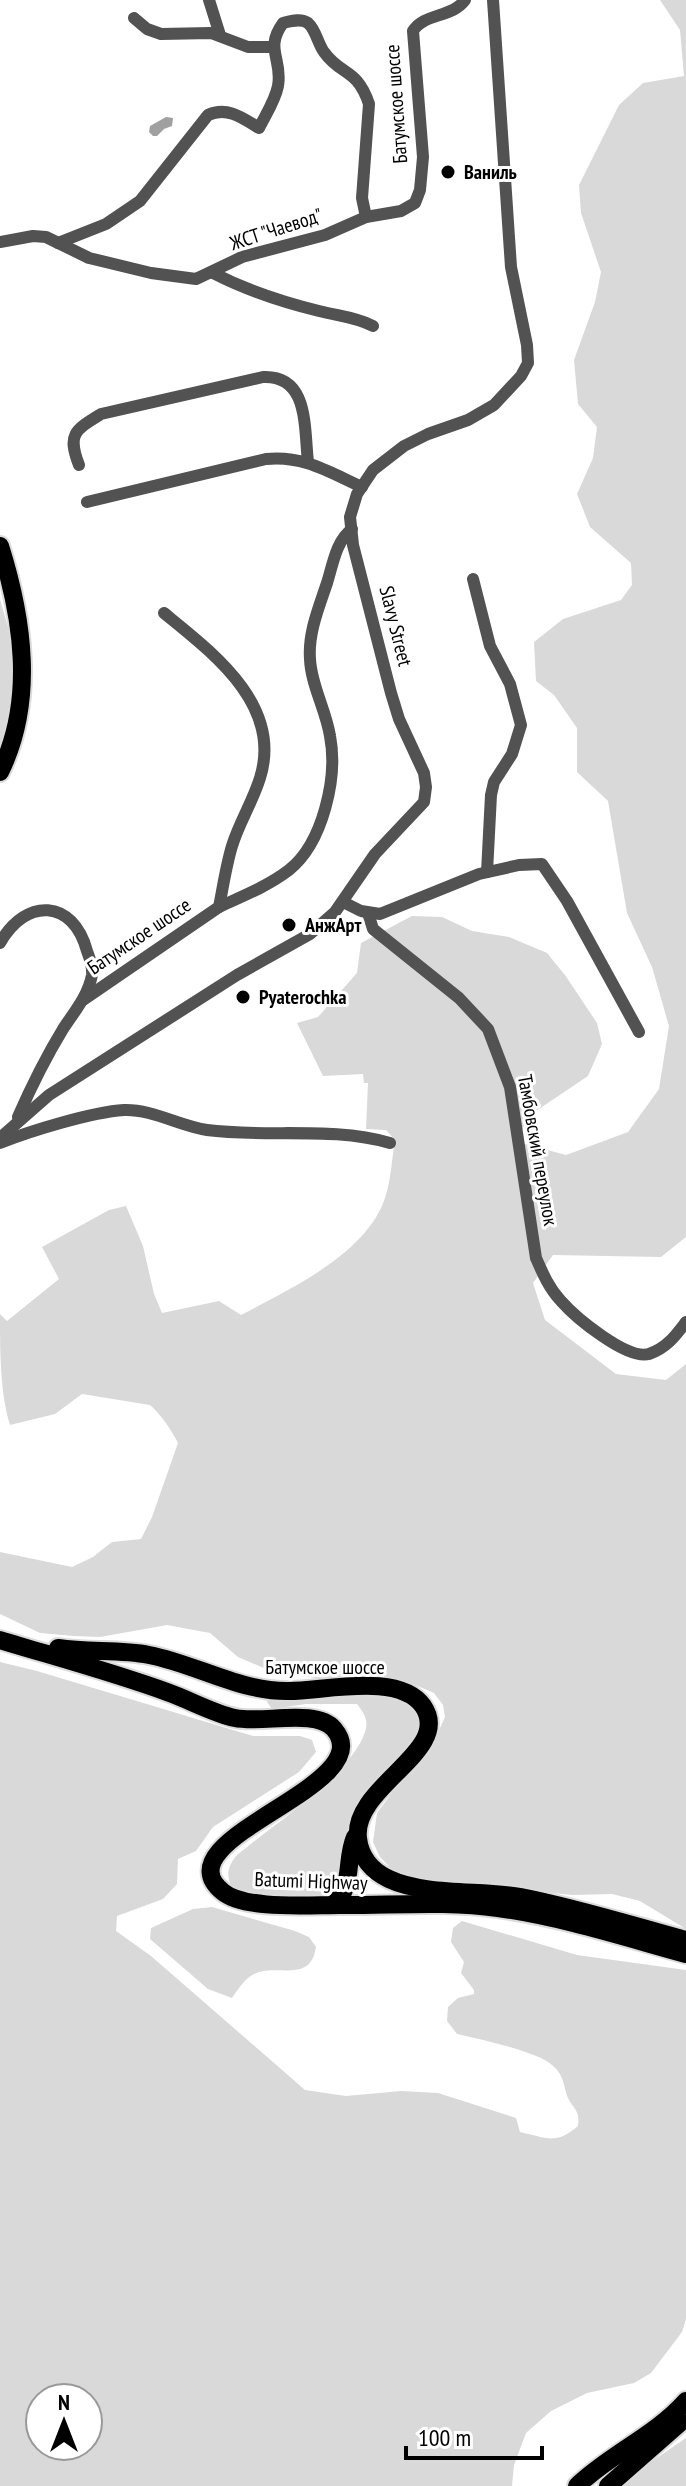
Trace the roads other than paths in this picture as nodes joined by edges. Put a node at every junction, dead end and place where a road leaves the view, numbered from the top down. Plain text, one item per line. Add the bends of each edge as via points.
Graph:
1 (209, 0) edge
2 (465, 0) edge
3 (493, 0) edge
4 (134, 18) dead end
5 (220, 35) junction
6 (273, 47) junction
7 (366, 217) junction
8 (0, 242) edge
9 (58, 243) junction
10 (213, 273) junction
11 (373, 326) dead end
12 (308, 462) junction
13 (79, 465) dead end
14 (362, 487) junction
15 (87, 502) dead end
16 (352, 529) junction
17 (0, 546) edge
18 (473, 579) dead end
19 (164, 613) dead end
20 (0, 772) edge
21 (487, 872) junction
22 (343, 902) junction
23 (219, 907) junction
24 (368, 913) junction
25 (0, 943) edge
26 (83, 1000) junction
27 (639, 1032) dead end
28 (17, 1120) junction
29 (0, 1140) edge
30 (390, 1143) dead end
31 (686, 1322) edge
32 (0, 1639) edge
33 (134, 1653) junction
34 (123, 1678) junction
35 (357, 1830) junction
36 (334, 1904) junction
37 (686, 1940) edge
38 (686, 1954) edge
39 (686, 2401) edge
40 (686, 2419) edge
41 (577, 2486) edge
42 (608, 2486) edge

1 - 5 street
2 - 7 street, Батумское шоссе via 456,10 418,23 413,31 423,157 415,203
3 - 14 street, Slavy Street via 511,267 528,363 494,405 404,446 373,470
4 - 5 street via 161,34
5 - 6 street via 248,47
6 - 7 street, Батумское шоссе via 283,23 305,21 325,54 351,73 364,91 369,104 362,198
6 - 9 street via 278,85 259,128 225,111 208,115 140,201 106,224
7 - 10 street, ЖСТ "Чаевод" via 325,235 242,257
8 - 9 street via 33,236
9 - 10 street, ЖСТ "Чаевод" via 89,258 151,273 196,279
10 - 11 street via 260,296
12 - 13 street via 297,390 276,376 101,414 73,436
12 - 14 street
12 - 15 street via 288,456 266,459
14 - 16 street, Slavy Street via 350,517
16 - 22 street, Slavy Street via 391,693 426,787 421,807 375,854
16 - 23 street, Батумское шоссе via 340,541 312,628 310,659 333,764 324,811 291,868
17 - 20 highway via 16,603 22,659 16,728
18 - 21 street via 490,646 510,684 521,725 512,754 494,782
19 - 23 street, Батумское шоссе via 241,685 263,736 261,777 232,847
21 - 24 street via 394,910
21 - 27 street via 542,864
22 - 24 street, Тамбовский переулок
22 - 28 street, Slavy Street via 310,934 132,1041
23 - 26 street, Батумское шоссе
24 - 31 street, Тамбовский переулок via 373,929 459,998 488,1029 510,1087 536,1258 562,1302 629,1353 650,1354 671,1342
25 - 26 street, Батумское шоссе via 14,922 34,910 71,919 83,935 93,973
26 - 28 street, Батумское шоссе
28 - 29 street, Slavy Street
29 - 30 street via 126,1110 212,1131 326,1133
32 - 33 highway, Батумское шоссе via 79,1652
32 - 34 highway, Batumi Highway
33 - 34 highway via 121,1662
33 - 35 highway, Батумское шоссе via 271,1691 373,1687 411,1696 428,1717 425,1739 366,1804
34 - 36 highway, Batumi Highway via 233,1718 314,1718 336,1730 340,1749 331,1769 227,1843 212,1867 215,1885 238,1900
35 - 36 highway, Батумское шоссе via 349,1876
35 - 37 highway via 367,1862 390,1880 519,1897
36 - 38 highway, Batumi Highway via 495,1908
39 - 41 highway
40 - 42 highway

